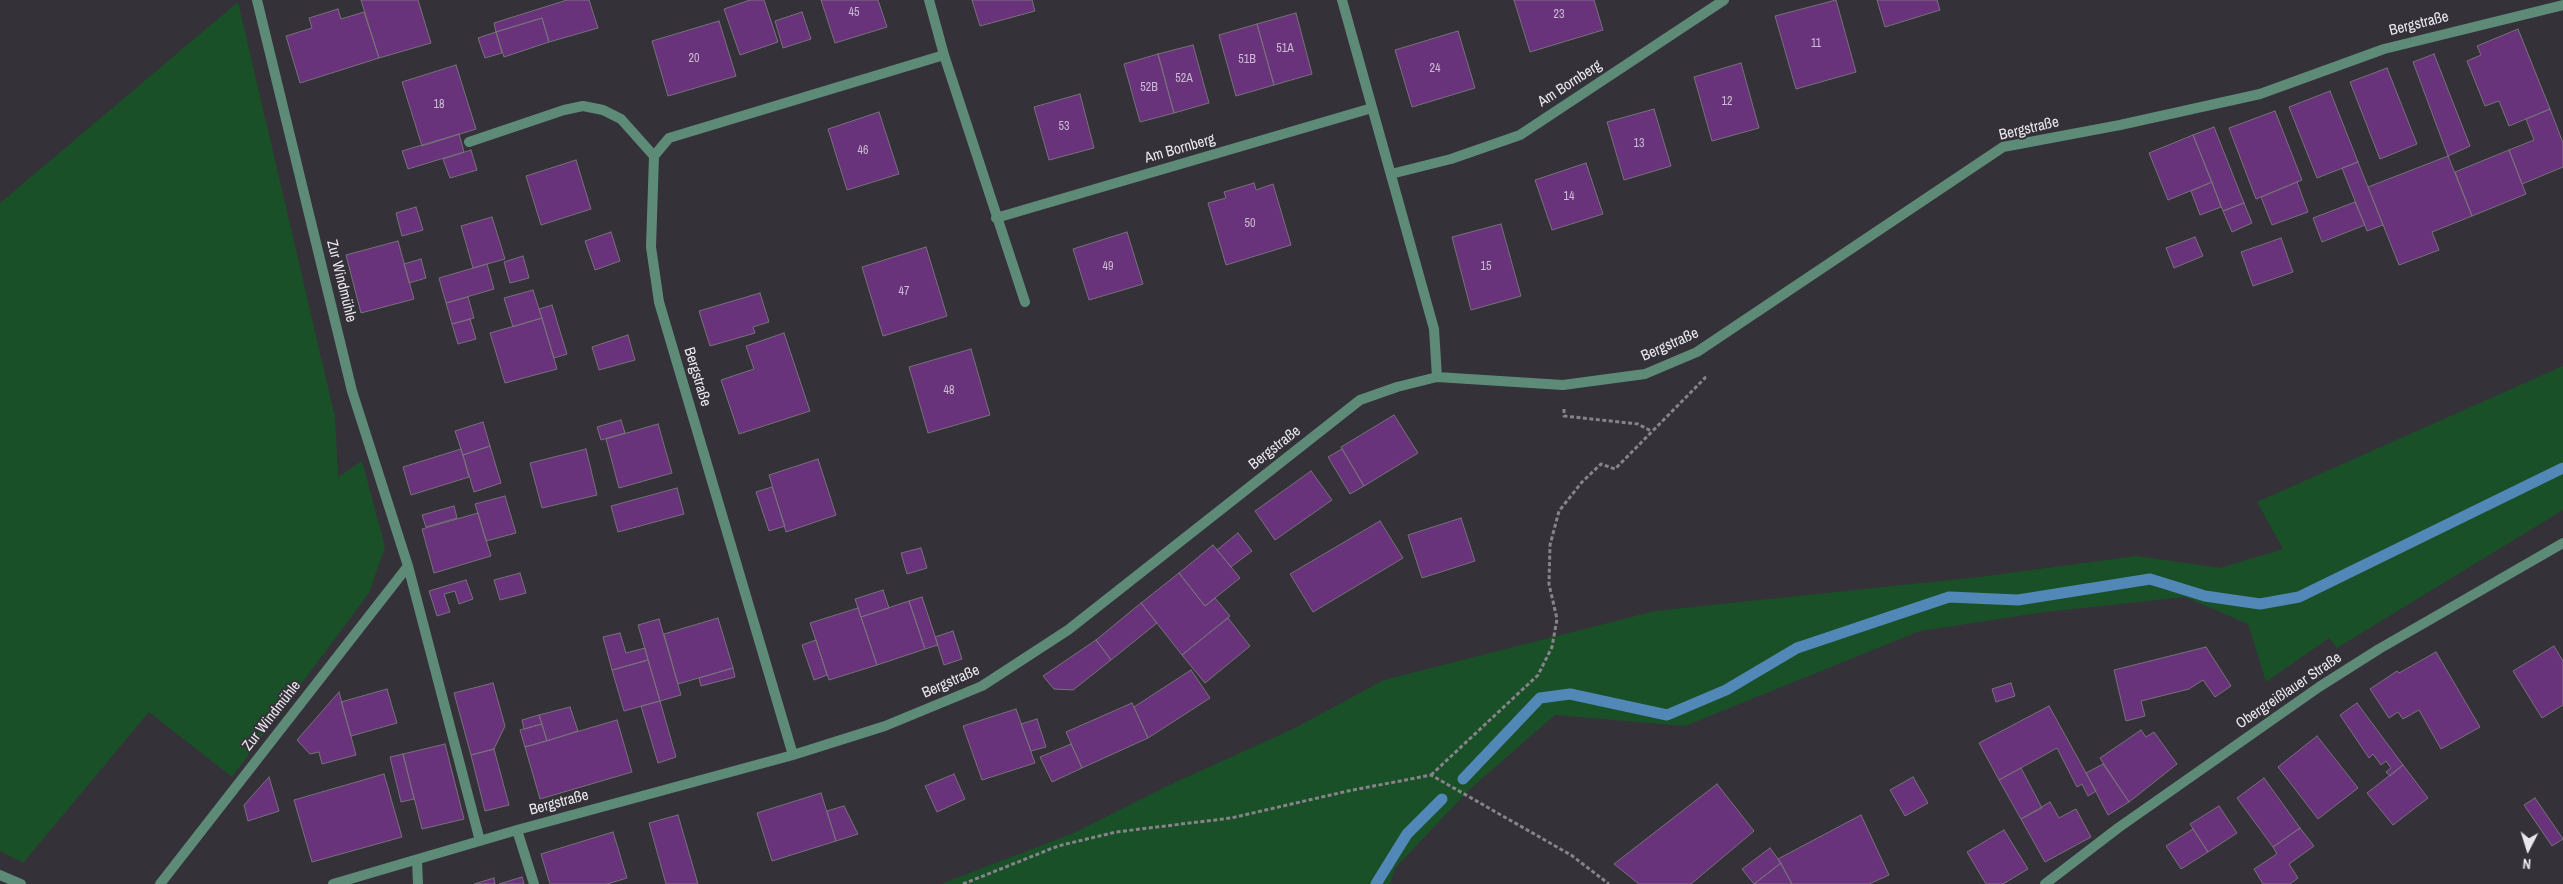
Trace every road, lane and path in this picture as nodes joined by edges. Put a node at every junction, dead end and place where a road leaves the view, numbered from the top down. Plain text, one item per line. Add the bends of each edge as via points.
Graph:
1 (256, 0) edge
2 (929, 0) edge
3 (1342, 0) edge
4 (1724, 0) edge
5 (2563, 5) edge
6 (944, 55) junction
7 (1372, 108) junction
8 (469, 142) dead end
9 (654, 156) junction
10 (1392, 174) junction
11 (996, 218) junction
12 (1025, 302) dead end
13 (1697, 352) junction
14 (1437, 377) junction
15 (1564, 416) dead end
16 (1651, 431) junction
17 (2563, 543) edge
18 (408, 566) junction
19 (793, 755) junction
20 (1431, 775) junction
21 (517, 830) junction
22 (480, 841) junction
23 (417, 860) junction
24 (0, 875) edge
25 (21, 884) edge
26 (160, 884) edge
27 (333, 884) edge
28 (418, 884) edge
29 (534, 884) edge
30 (963, 884) edge
31 (1609, 884) edge
32 (2045, 884) edge

1 - 18 street, Zur Windmühle via 352,391
2 - 6 street
3 - 7 street
4 - 10 street, Am Bornberg via 1520,135 1451,159
5 - 13 street, Bergstraße via 2384,48 2260,94 2003,147
6 - 9 street via 669,138
6 - 11 street
7 - 10 street
7 - 11 street, Am Bornberg
8 - 9 street via 583,106 603,110 621,119
9 - 19 street, Bergstraße via 651,247 658,302
10 - 14 street via 1434,329
11 - 12 street
13 - 14 street, Bergstraße via 1645,374 1563,385
13 - 16 path via 1704,378
14 - 19 street, Bergstraße via 1360,400 1068,630 982,686 885,726
15 - 16 path via 1638,424
16 - 20 path via 1615,469 1601,464 1559,511 1550,545 1549,564 1549,584 1557,619 1552,647 1538,675
17 - 32 street, Obergreißlauer Straße via 2319,687 2118,828
18 - 22 street, Zur Windmühle
18 - 26 street, Zur Windmühle
19 - 21 street, Bergstraße
20 - 30 path via 1231,818 1116,832 1058,846
20 - 31 path via 1571,856
21 - 22 street, Bergstraße
21 - 29 street
22 - 23 street, Bergstraße
23 - 27 street, Bergstraße
23 - 28 street
24 - 25 street

